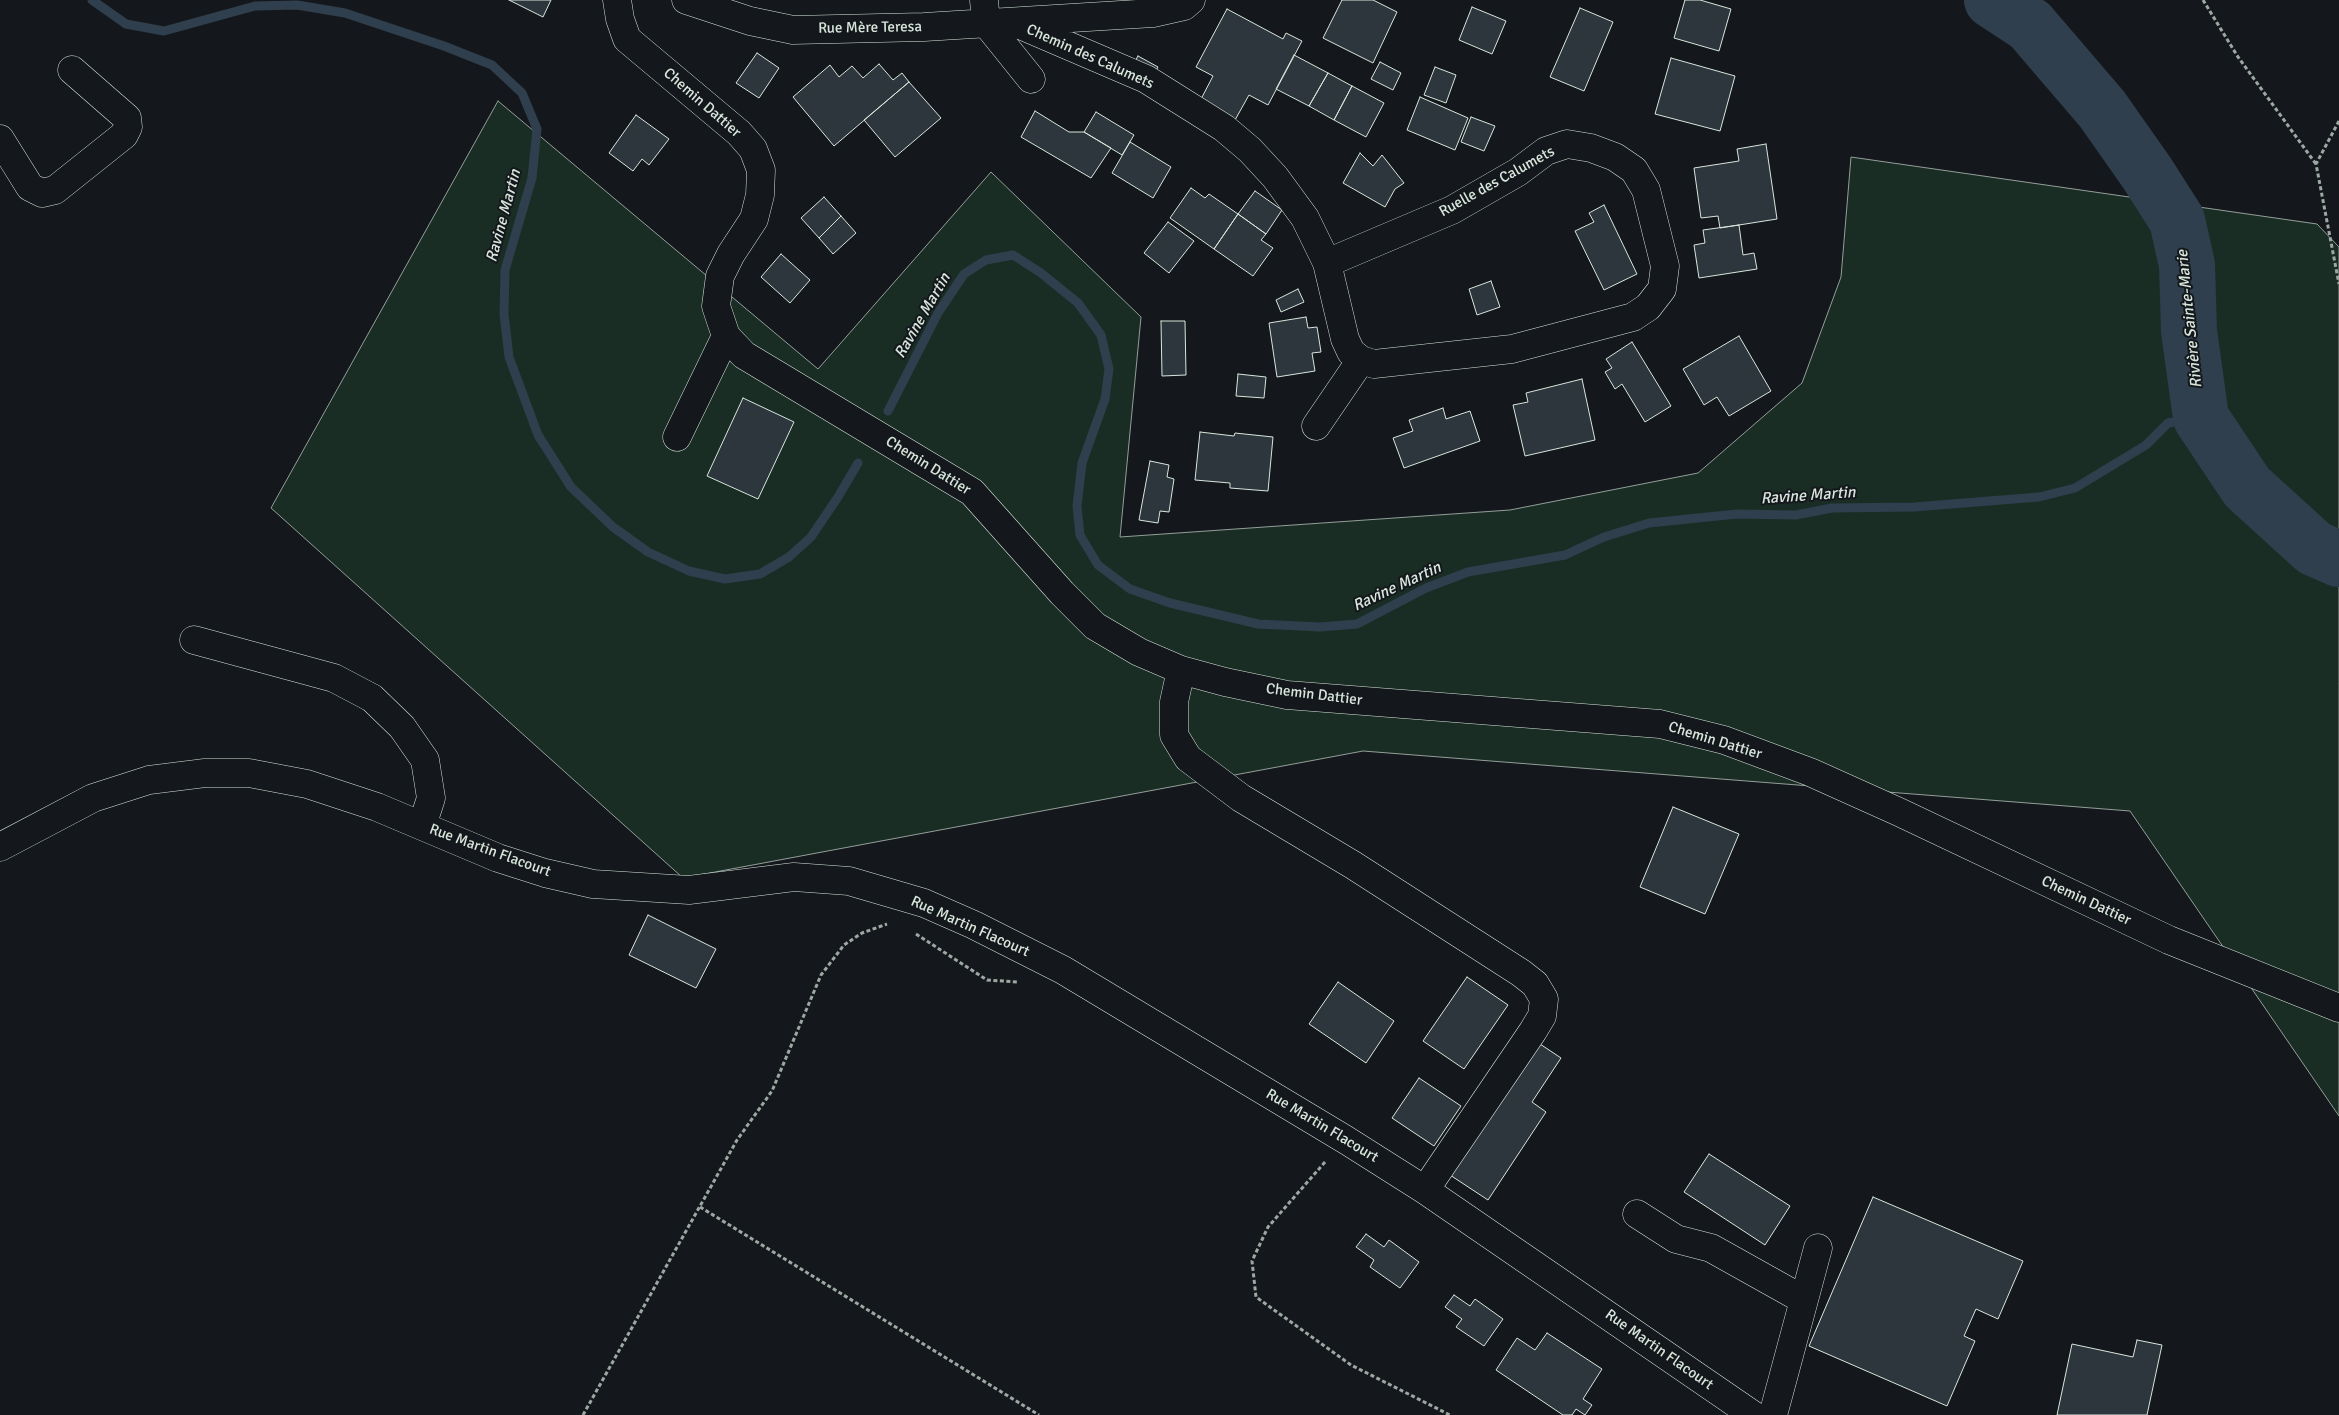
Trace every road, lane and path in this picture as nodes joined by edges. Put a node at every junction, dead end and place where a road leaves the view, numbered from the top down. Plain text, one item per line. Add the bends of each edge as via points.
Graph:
1 (617, 0) edge
2 (686, 0) edge
3 (1191, 0) edge
4 (2203, 0) edge
5 (985, 11) edge
6 (1013, 22) junction
7 (72, 70) dead end
8 (1031, 79) dead end
9 (2339, 121) edge
10 (0, 139) edge
11 (2316, 164) junction
12 (1327, 262) junction
13 (2339, 284) edge
14 (726, 336) junction
15 (1361, 360) junction
16 (1316, 426) dead end
17 (677, 437) dead end
18 (194, 640) dead end
19 (1181, 670) junction
20 (422, 826) junction
21 (0, 847) edge
22 (896, 927) dead end
23 (915, 933) dead end
24 (1062, 970) junction
25 (2339, 1008) edge
26 (1346, 1140) junction
27 (1425, 1190) junction
28 (700, 1207) junction
29 (1637, 1214) dead end
30 (1818, 1248) dead end
31 (1804, 1300) junction
32 (583, 1415) edge
33 (1039, 1415) edge
34 (1450, 1415) edge
35 (1753, 1415) edge
36 (1773, 1415) edge

1 - 14 street, Chemin Dattier via 627,39 739,134 753,149 761,170 760,195 754,219 720,276 716,306
2 - 5 street, Rue Mère Teresa via 750,21 793,30 924,27
3 - 6 street, Rue Mère Teresa via 1184,6 1153,13
4 - 11 path via 2238,57
5 - 6 street, Rue Mère Teresa
5 - 8 street
6 - 12 street, Chemin des Calumets via 1146,80 1224,128 1275,177 1305,218
7 - 10 street via 127,118 128,127 124,135 55,190 42,193 30,188
9 - 11 path
11 - 13 path
12 - 15 street via 1345,339 1351,352
12 - 15 street, Ruelle des Calumets via 1452,210 1546,152 1567,144 1615,157 1634,170 1646,190 1665,266 1662,289 1648,306 1633,316 1512,349 1374,364
14 - 17 street
14 - 19 street, Chemin Dattier via 744,355 972,492 1095,626 1139,652
15 - 16 street
18 - 20 street via 334,678 372,698 402,727 425,760 431,798
19 - 25 street, Chemin Dattier via 1287,695 1660,724 1724,740 1810,772 1899,812 2169,940
19 - 27 street via 1174,702 1174,735 1188,758 1241,798 1353,865 1521,973 1536,984 1544,999 1542,1016 1533,1031
20 - 21 street, Rue Martin Flacourt via 307,784 249,773 205,773 149,780 93,798
20 - 24 street, Rue Martin Flacourt via 498,858 593,884 689,890 794,877 849,881 924,903
22 - 28 path via 887,924 862,933 844,946 821,975 772,1092 737,1140
23 - 24 path via 987,980 1015,983
24 - 26 street, Rue Martin Flacourt
26 - 27 street, Rue Martin Flacourt
26 - 34 path via 1268,1226 1252,1261 1256,1298 1351,1365
27 - 35 street, Rue Martin Flacourt
28 - 32 path
28 - 33 path
29 - 31 street via 1676,1239 1711,1248
30 - 31 street
31 - 36 street

